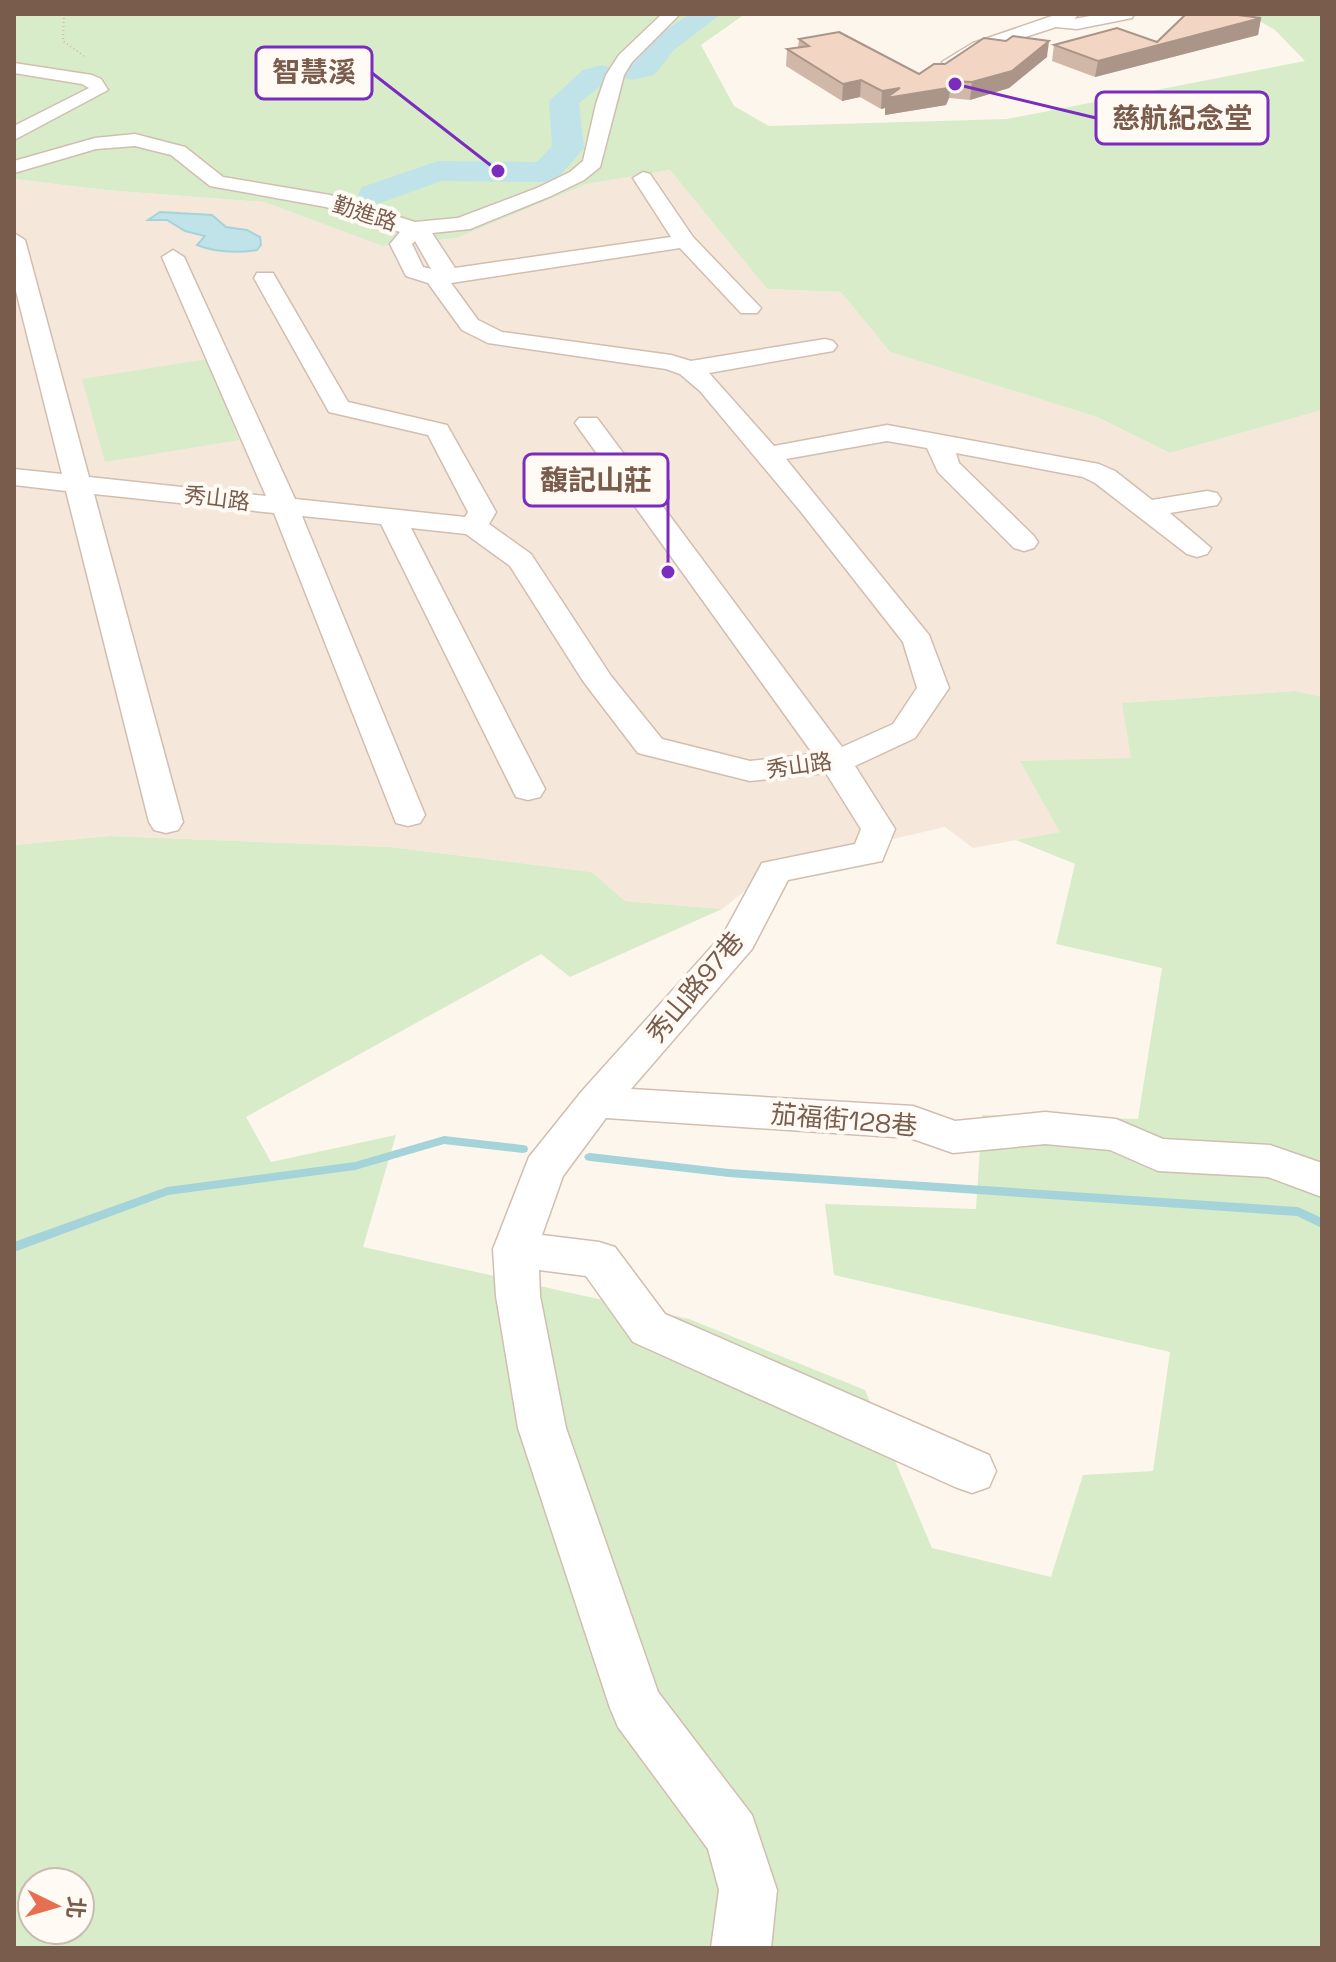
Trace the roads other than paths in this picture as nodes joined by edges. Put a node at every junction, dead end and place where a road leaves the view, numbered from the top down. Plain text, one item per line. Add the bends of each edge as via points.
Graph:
1 (672, 14) edge
2 (1126, 14) edge
3 (1067, 16) edge
4 (14, 68) edge
5 (936, 74) edge
6 (14, 134) edge
7 (14, 167) edge
8 (643, 178) dead end
9 (413, 229) junction
10 (14, 240) edge
11 (685, 241) junction
12 (173, 257) dead end
13 (265, 278) dead end
14 (436, 278) junction
15 (749, 308) dead end
16 (825, 346) dead end
17 (689, 369) junction
18 (588, 423) dead end
19 (938, 441) junction
20 (767, 455) junction
21 (14, 477) edge
22 (76, 482) junction
23 (1207, 499) dead end
24 (285, 507) junction
25 (1147, 509) junction
26 (392, 518) junction
27 (474, 526) junction
28 (1024, 542) dead end
29 (1197, 548) dead end
30 (836, 762) junction
31 (528, 789) dead end
32 (408, 815) dead end
33 (166, 822) dead end
34 (596, 1102) junction
35 (1322, 1180) edge
36 (515, 1249) junction
37 (972, 1471) dead end
38 (741, 1948) edge

1 - 9 street, 勤進路 via 615,75 593,163 544,192 462,224
2 - 3 street via 1062,24
3 - 5 street via 961,54
4 - 6 street via 86,79 99,90
7 - 9 street, 勤進路 via 99,141 162,145 182,153 217,182 330,201
8 - 11 street
9 - 14 street, 秀山路 via 401,244 414,271
10 - 22 street
11 - 14 street
11 - 15 street
12 - 24 street
13 - 27 street via 338,407 438,430 482,512
14 - 17 street, 秀山路 via 470,325 496,338 616,353
16 - 17 street
17 - 20 street, 秀山路
18 - 30 street
19 - 20 street via 887,433
19 - 25 street via 1090,470
19 - 28 street via 947,466
20 - 30 street, 秀山路 via 918,641 933,688 904,731
21 - 22 street, 秀山路
22 - 24 street, 秀山路
22 - 33 street
23 - 25 street
24 - 26 street, 秀山路
24 - 32 street
25 - 29 street
26 - 27 street, 秀山路
26 - 31 street
27 - 30 street, 秀山路 via 521,560 599,681 650,746 750,771
30 - 34 street, 秀山路97巷 via 878,829 870,853 775,871 739,940
34 - 35 street, 茄福街128巷 via 913,1122 953,1137 1045,1128 1116,1135 1158,1155 1270,1161
34 - 36 street via 544,1169
36 - 37 street via 599,1260 649,1328
36 - 38 street via 518,1296 542,1428 637,1708 732,1835 748,1890

